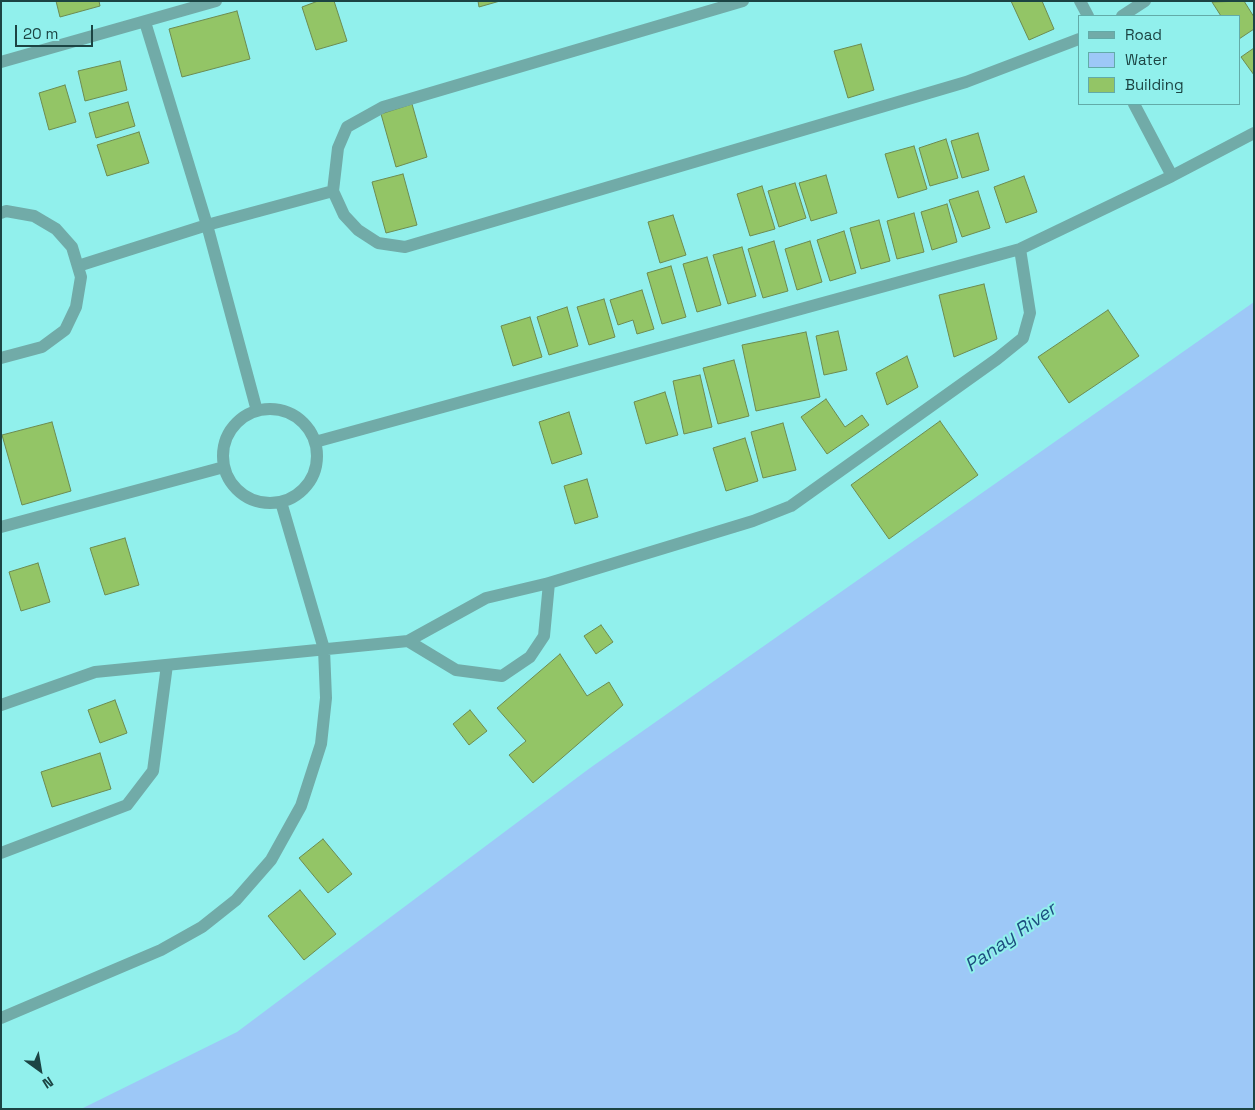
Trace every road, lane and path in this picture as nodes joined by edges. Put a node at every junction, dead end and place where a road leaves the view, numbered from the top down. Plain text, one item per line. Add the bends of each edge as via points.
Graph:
1 (216, 1) edge
2 (743, 1) edge
3 (1080, 1) edge
4 (1145, 1) edge
5 (1087, 15) edge
6 (1124, 15) edge
7 (145, 22) junction
8 (1078, 39) edge
9 (1, 62) edge
10 (1135, 105) edge
11 (1254, 133) edge
12 (1172, 176) junction
13 (333, 191) junction
14 (1, 213) edge
15 (207, 225) junction
16 (1020, 249) junction
17 (78, 266) junction
18 (1, 358) edge
19 (257, 411) junction
20 (315, 442) junction
21 (224, 467) junction
22 (281, 502) junction
23 (1, 527) edge
24 (549, 583) junction
25 (408, 641) junction
26 (324, 649) junction
27 (167, 665) junction
28 (1, 705) edge
29 (1, 853) edge
30 (1, 1018) edge

1 - 7 street
2 - 13 street via 383,107 347,127 338,148
3 - 5 street
4 - 6 street
7 - 9 street
7 - 15 street
8 - 13 street via 966,82 405,247 378,243 358,230 344,215
10 - 12 street
11 - 12 street
12 - 16 street
13 - 15 street
14 - 17 street via 34,216 56,229 72,247
15 - 17 street
15 - 19 street
16 - 20 street
16 - 24 street via 1030,313 1022,338 825,483 791,506 753,521
17 - 18 street via 81,278 76,307 64,330 42,347
19 - 20 street via 286,412 304,424
19 - 21 street via 239,422 226,439
20 - 22 street via 314,472 295,496
21 - 22 street via 229,481 252,500
21 - 23 street
22 - 26 street
24 - 25 street via 486,598
24 - 25 street via 544,636 530,657 502,676 456,670
25 - 26 street
26 - 27 street
26 - 30 street via 326,698 320,744 301,806 271,860 236,900 202,927 161,950
27 - 28 street via 95,672
27 - 29 street via 152,772 127,805

